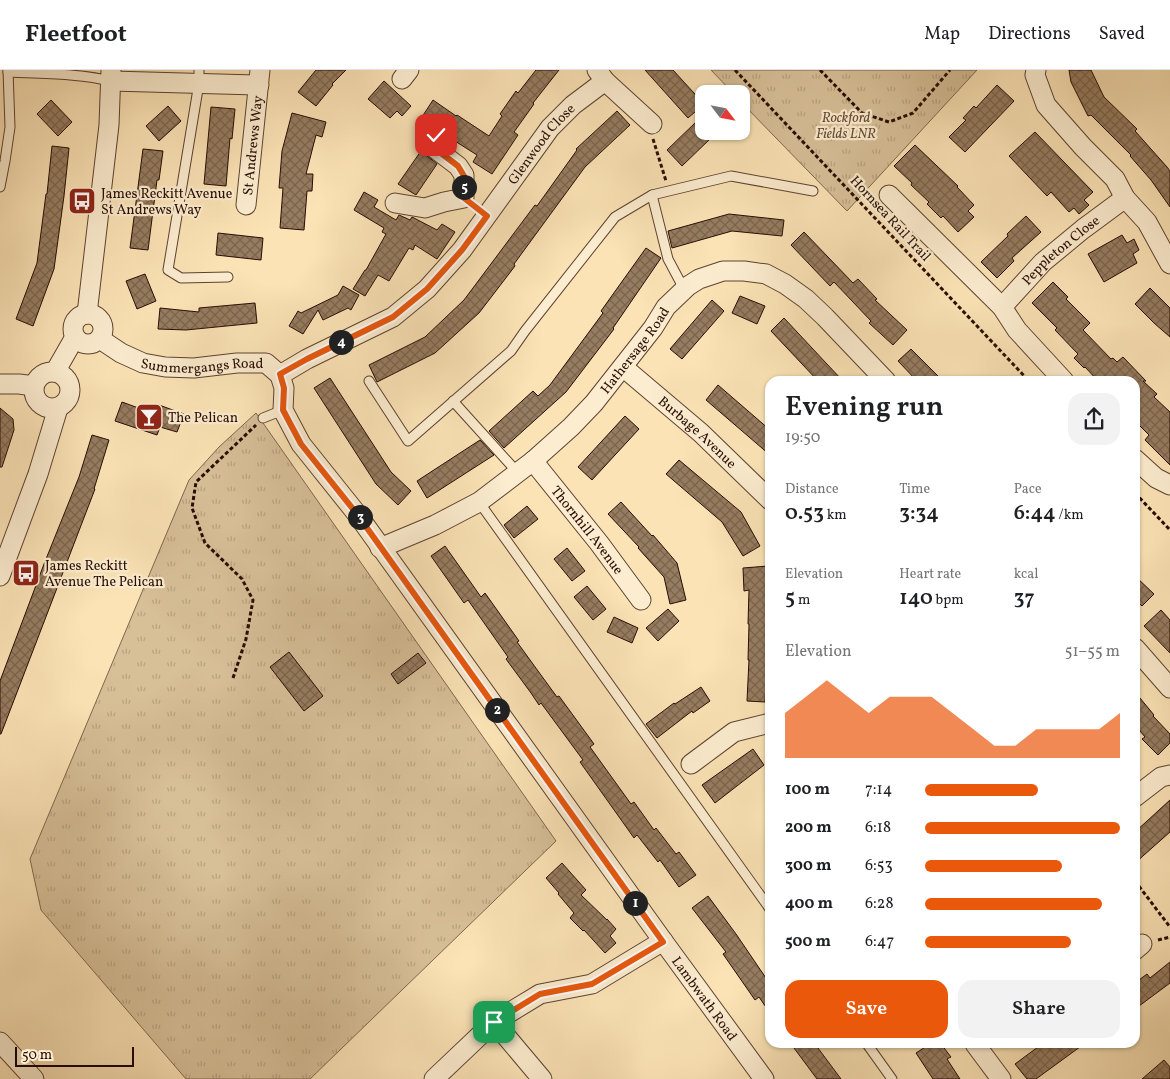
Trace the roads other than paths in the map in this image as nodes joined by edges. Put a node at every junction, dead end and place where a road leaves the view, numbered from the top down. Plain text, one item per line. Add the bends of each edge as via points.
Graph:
1 (1036, 70) edge
2 (8, 71) edge
3 (601, 75) edge
4 (111, 76) edge
5 (199, 77) edge
6 (260, 77) edge
7 (652, 124) road end
8 (436, 135) dead end
9 (0, 187) edge
10 (813, 191) dead end
11 (652, 195) junction
12 (889, 195) dead end
13 (464, 198) junction
14 (1125, 198) junction
15 (395, 203) dead end
16 (246, 205) dead end
17 (487, 216) junction
18 (1170, 264) edge
19 (228, 277) dead end
20 (684, 290) junction
21 (1002, 306) junction
22 (87, 314) junction
23 (85, 340) junction
24 (622, 367) junction
25 (280, 374) junction
26 (61, 375) junction
27 (881, 376) edge
28 (1059, 376) edge
29 (369, 381) dead end
30 (18, 385) edge
31 (453, 401) junction
32 (58, 408) junction
33 (283, 410) junction
34 (264, 418) road end
35 (1140, 464) edge
36 (525, 467) junction
37 (1170, 485) edge
38 (765, 495) edge
39 (479, 502) junction
40 (380, 548) junction
41 (0, 576) edge
42 (641, 600) dead end
43 (1140, 654) edge
44 (1170, 688) edge
45 (765, 724) edge
46 (691, 764) dead end
47 (1170, 775) edge
48 (1140, 793) edge
49 (765, 902) edge
50 (663, 942) junction
51 (494, 1022) junction
52 (0, 1042) edge
53 (870, 1048) edge
54 (981, 1048) edge
55 (34, 1079) edge
56 (434, 1079) edge
57 (542, 1079) edge
58 (764, 1079) edge
59 (892, 1079) edge
60 (1001, 1079) edge

1 - 14 street via 1046,105 1115,179
2 - 4 lane via 97,78
2 - 9 lane via 10,127
3 - 7 street, Glenwood Close
3 - 17 street, Glenwood Close via 550,128
4 - 5 street, St Andrews Way
4 - 22 street via 109,125
5 - 6 street, St Andrews Way
5 - 19 lane via 168,270 181,278
6 - 16 street, St Andrews Way
8 - 13 street via 429,144 458,166 464,176
10 - 11 lane via 731,176
11 - 20 lane via 668,258
11 - 31 lane via 615,217 511,351
12 - 21 street
13 - 15 street via 425,208
13 - 17 street
14 - 18 street via 1147,222
14 - 21 street, Peppleton Close via 1043,262
17 - 25 street, Glenwood Close via 427,289 393,317
20 - 24 street, Hathersage Road via 666,306
20 - 27 street, Hathersage Road via 723,271 766,274 806,300
21 - 28 street via 1017,330
22 - 23 street via 75,322 73,331
22 - 23 street via 101,320 104,330
23 - 25 street, Summergangs Road via 143,363 165,367 266,363
23 - 26 street
24 - 36 street, Hathersage Road via 577,421
24 - 38 street, Burbage Avenue via 701,434
25 - 33 street, Lambwath Road via 284,388
26 - 30 street via 49,372
26 - 32 street via 69,383 70,395
29 - 31 lane via 408,442
30 - 32 street via 34,395 40,405
31 - 36 lane
32 - 41 street via 38,474
33 - 34 lane
33 - 40 street, Lambwath Road via 301,444
35 - 37 street
36 - 39 street, Hathersage Road
36 - 42 street, Thornhill Avenue via 599,543
39 - 40 street, Hathersage Road
39 - 49 lane
40 - 50 street, Lambwath Road
43 - 44 street
45 - 46 street via 734,732
47 - 48 street via 1161,777
50 - 51 street via 592,984 540,994
50 - 58 street, Lambwath Road
51 - 56 street
51 - 57 street
52 - 55 street
53 - 59 lane
54 - 60 street

